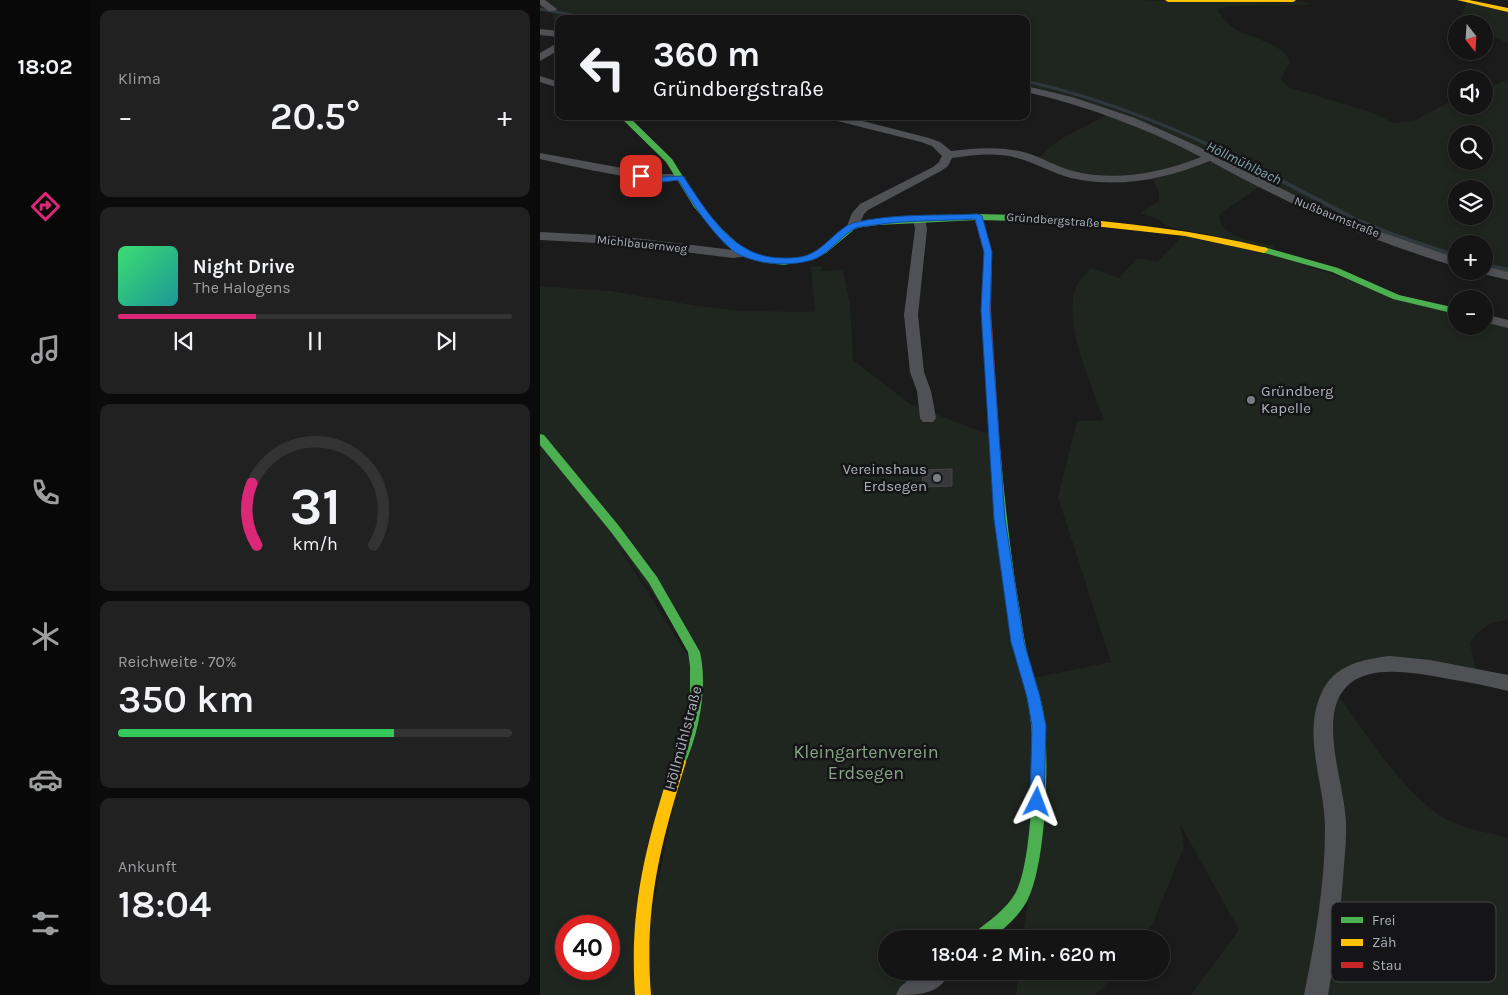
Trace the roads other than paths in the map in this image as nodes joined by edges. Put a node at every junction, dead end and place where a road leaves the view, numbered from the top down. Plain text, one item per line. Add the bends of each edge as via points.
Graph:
1 (1168, 0) edge
2 (1293, 0) edge
3 (1460, 0) edge
4 (540, 1) edge
5 (552, 9) dead end
6 (1508, 10) edge
7 (540, 32) edge
8 (555, 34) edge
9 (555, 49) edge
10 (540, 58) edge
11 (540, 80) edge
12 (555, 84) edge
13 (1030, 90) edge
14 (627, 120) edge
15 (845, 120) edge
16 (948, 155) junction
17 (540, 156) edge
18 (1211, 157) junction
19 (680, 178) junction
20 (978, 216) junction
21 (919, 219) junction
22 (853, 226) junction
23 (540, 236) edge
24 (743, 253) junction
25 (1448, 259) edge
26 (1493, 272) edge
27 (1508, 276) edge
28 (1448, 309) edge
29 (1493, 320) edge
30 (1508, 324) edge
31 (928, 418) dead end
32 (540, 438) edge
33 (1508, 683) edge
34 (989, 930) edge
35 (927, 980) edge
36 (642, 995) edge
37 (908, 995) edge
38 (1316, 995) edge

1 - 2 street
3 - 6 street
4 - 5 street
7 - 8 street
9 - 10 street
11 - 12 street
13 - 18 street, Nußbaumstraße via 1109,112
14 - 19 street, Gründbergstraße via 669,160
15 - 16 street via 925,140 936,144
16 - 18 street via 1007,152 1073,175 1119,180 1161,174
16 - 22 street via 944,164 933,172 867,204
17 - 19 street via 655,178
18 - 25 street, Nußbaumstraße via 1295,201
19 - 24 street, Gründbergstraße via 708,218
20 - 21 street, Gründbergstraße
20 - 28 street, Gründbergstraße via 1139,226 1211,237 1304,260 1353,277 1396,297
20 - 34 street via 988,252 986,310 1000,519 1018,642 1034,697 1039,734 1036,817 1026,887 1009,914
21 - 22 street, Gründbergstraße
21 - 31 street via 921,229 910,315 917,372
22 - 24 street, Gründbergstraße via 823,251 806,259 773,261
23 - 24 street, Michlbauernweg via 618,240
26 - 27 street
29 - 30 street
32 - 36 street, Höllmühlstraße via 615,529 652,580 694,652 698,665 698,694 648,874 640,953
33 - 38 street via 1394,663 1356,670 1331,692 1324,717 1324,743 1336,840 1328,928
35 - 37 street

